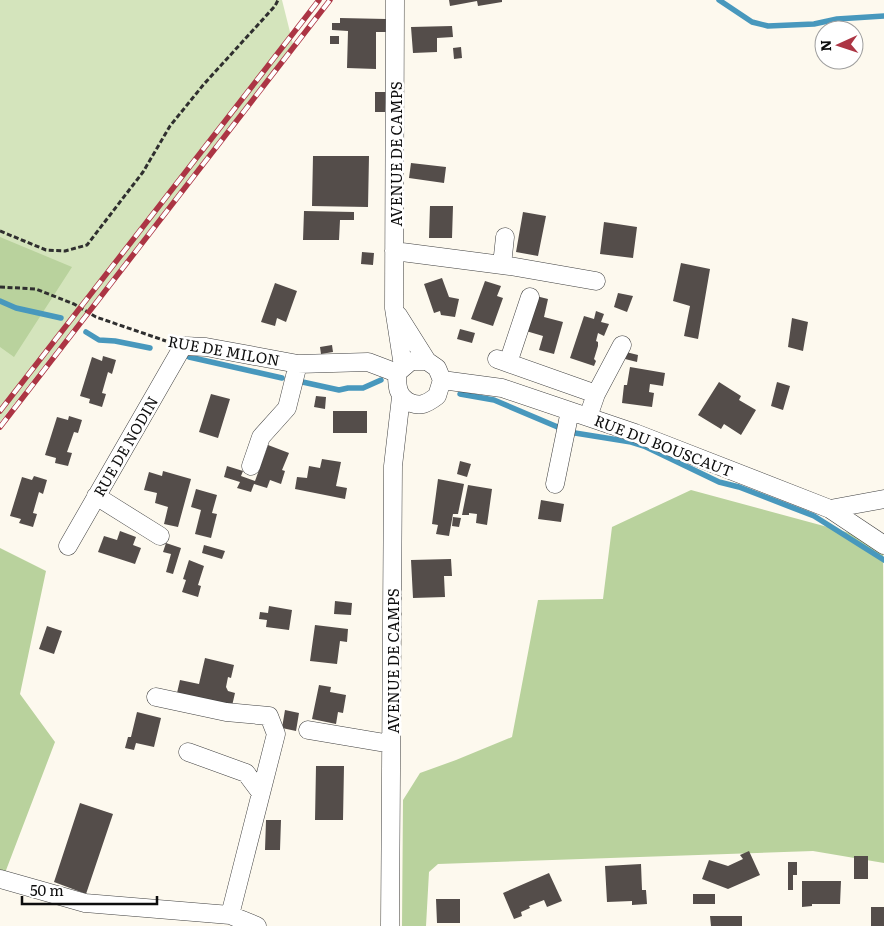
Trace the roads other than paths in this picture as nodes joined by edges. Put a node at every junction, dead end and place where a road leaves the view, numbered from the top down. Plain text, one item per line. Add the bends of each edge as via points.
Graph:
1 (395, 0) edge
2 (505, 237) dead end
3 (394, 251) junction
4 (502, 265) junction
5 (596, 281) dead end
6 (530, 298) dead end
7 (394, 308) junction
8 (622, 345) dead end
9 (183, 346) joint
10 (427, 361) junction
11 (298, 364) junction
12 (400, 370) junction
13 (442, 380) junction
14 (596, 394) junction
15 (401, 397) junction
16 (570, 411) junction
17 (588, 417) junction
18 (251, 466) dead end
19 (555, 484) dead end
20 (96, 496) junction
21 (884, 499) edge
22 (830, 509) junction
23 (160, 536) dead end
24 (884, 545) edge
25 (68, 546) dead end
26 (156, 697) dead end
27 (308, 730) dead end
28 (391, 744) junction
29 (188, 752) dead end
30 (261, 793) junction
31 (0, 880) edge
32 (230, 915) junction
33 (257, 926) edge
34 (390, 926) edge

1 - 3 street, AVENUE DE CAMPS
2 - 4 street
3 - 4 street
3 - 7 street, AVENUE DE CAMPS
4 - 5 street
6 - 14 street via 503,361
7 - 10 street
7 - 12 street, AVENUE DE CAMPS
8 - 14 street
9 - 11 street, RUE DE MILON via 206,347
9 - 20 street, RUE DE NODIN
10 - 12 street via 411,361
10 - 13 street via 438,368
11 - 12 street, RUE DE MILON via 368,362
11 - 18 street via 287,408 261,437
12 - 15 street via 397,387
13 - 15 street via 437,396 423,404 414,404
13 - 16 street, RUE DU BOUSCAUT via 502,388
14 - 17 street
15 - 28 street, AVENUE DE CAMPS via 393,466
16 - 17 street, RUE DU BOUSCAUT
16 - 19 street
17 - 22 street, RUE DU BOUSCAUT
20 - 23 street
20 - 25 street, RUE DE NODIN
21 - 22 street
22 - 24 street, RUE DU BOUSCAUT
26 - 30 street via 226,712 269,716 276,734
27 - 28 street
28 - 34 street, AVENUE DE CAMPS
29 - 30 street via 246,773
30 - 32 street
31 - 32 street via 85,903
32 - 33 street

